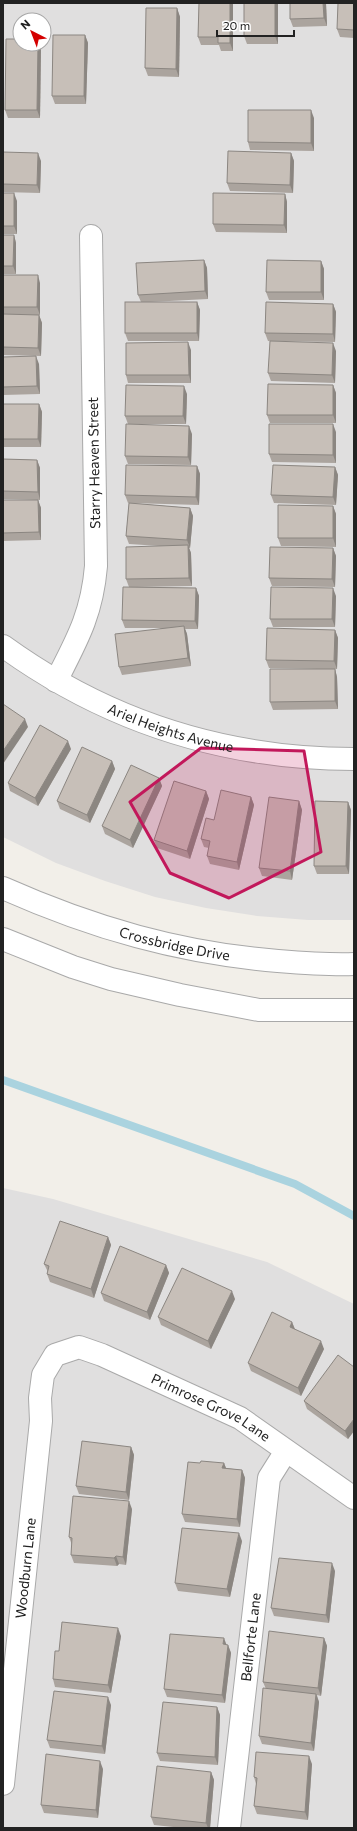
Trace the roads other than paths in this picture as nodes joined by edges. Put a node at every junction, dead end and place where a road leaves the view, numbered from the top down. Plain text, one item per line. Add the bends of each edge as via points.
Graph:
1 (91, 236) dead end
2 (3, 646) edge
3 (56, 681) junction
4 (354, 759) edge
5 (3, 888) edge
6 (3, 938) edge
7 (354, 964) edge
8 (354, 1010) edge
9 (56, 1355) joint
10 (286, 1451) junction
11 (354, 1498) edge
12 (3, 1784) edge
13 (229, 1828) edge

1 - 3 street, Starry Heaven Street via 96,566 85,623
2 - 3 street, Ariel Heights Avenue
3 - 4 street, Ariel Heights Avenue via 106,708 191,738 235,749 279,755
5 - 7 street, Crossbridge Drive via 79,920 115,932 173,945 268,960
6 - 8 street via 73,967 186,997 259,1010
9 - 10 street, Primrose Grove Lane via 79,1347 102,1356 240,1418
9 - 12 street, Woodburn Lane via 42,1374 39,1436
10 - 11 street, Primrose Grove Lane
10 - 13 street, Bellforte Lane via 269,1478

